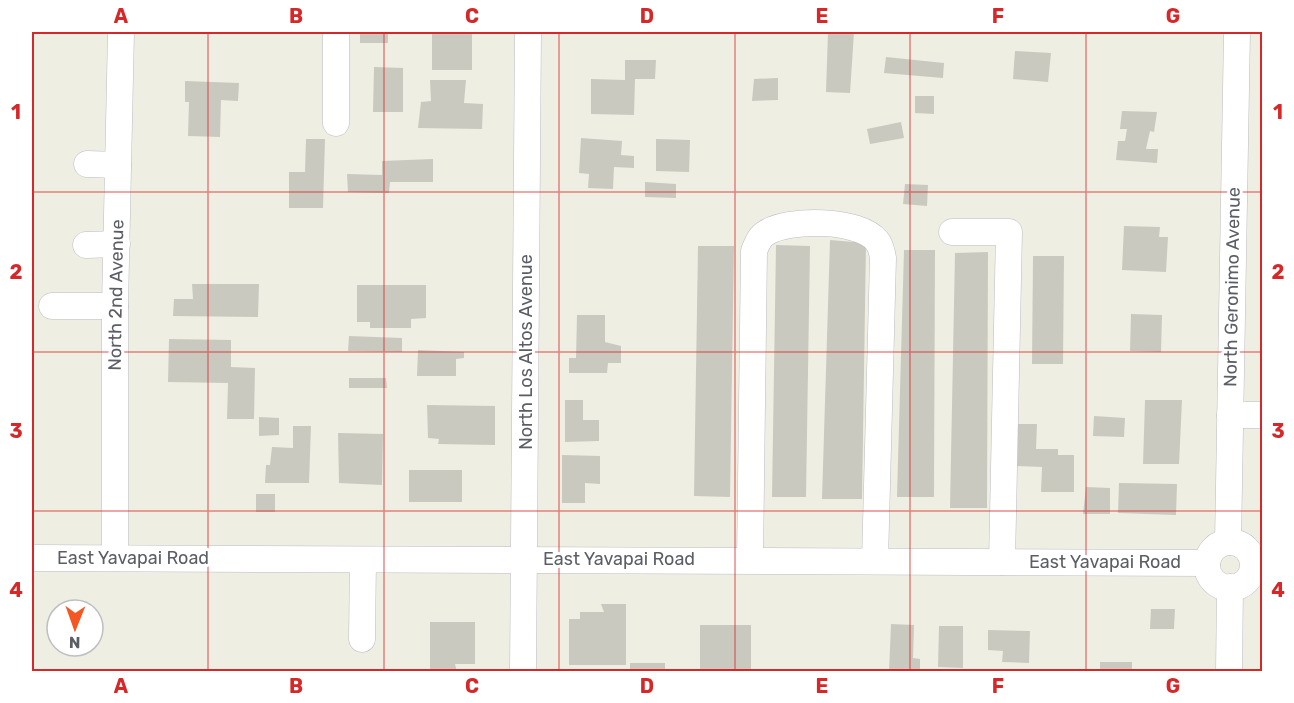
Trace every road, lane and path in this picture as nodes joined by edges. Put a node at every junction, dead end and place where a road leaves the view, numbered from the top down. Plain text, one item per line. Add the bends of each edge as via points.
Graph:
1 (121, 32) edge
2 (336, 32) edge
3 (528, 32) edge
4 (1237, 32) edge
5 (336, 123) dead end
6 (87, 164) dead end
7 (118, 165) junction
8 (952, 232) dead end
9 (117, 244) junction
10 (86, 245) dead end
11 (52, 306) dead end
12 (115, 306) junction
13 (1230, 415) junction
14 (1263, 415) edge
15 (1228, 542) junction
16 (32, 558) edge
17 (115, 558) junction
18 (525, 559) junction
19 (363, 560) junction
20 (750, 560) junction
21 (875, 561) junction
22 (1002, 562) junction
23 (1207, 563) junction
24 (1258, 568) edge
25 (1230, 587) junction
26 (362, 639) dead end
27 (523, 672) edge
28 (1229, 672) edge

1 - 7 street, North 2nd Avenue
2 - 5 street
3 - 18 street, North Los Altos Avenue
4 - 13 street, North Geronimo Avenue
6 - 7 street
7 - 9 street, North 2nd Avenue
8 - 22 street via 1009,232
9 - 10 street
9 - 12 street, North 2nd Avenue
11 - 12 street
12 - 17 street, North 2nd Avenue
13 - 14 street
13 - 15 street, North Geronimo Avenue
15 - 23 street via 1214,549
15 - 24 street via 1243,546
16 - 17 street, East Yavapai Road
17 - 19 street, East Yavapai Road
18 - 19 street, East Yavapai Road
18 - 20 street, East Yavapai Road
18 - 27 street, North Los Altos Avenue
19 - 26 street
20 - 21 street, East Yavapai Road
20 - 21 street via 754,252 758,240 775,228 829,224 856,227 867,233 876,240 883,258
21 - 22 street, East Yavapai Road
22 - 23 street, East Yavapai Road
23 - 25 street via 1212,580
24 - 25 street via 1245,582
25 - 28 street

